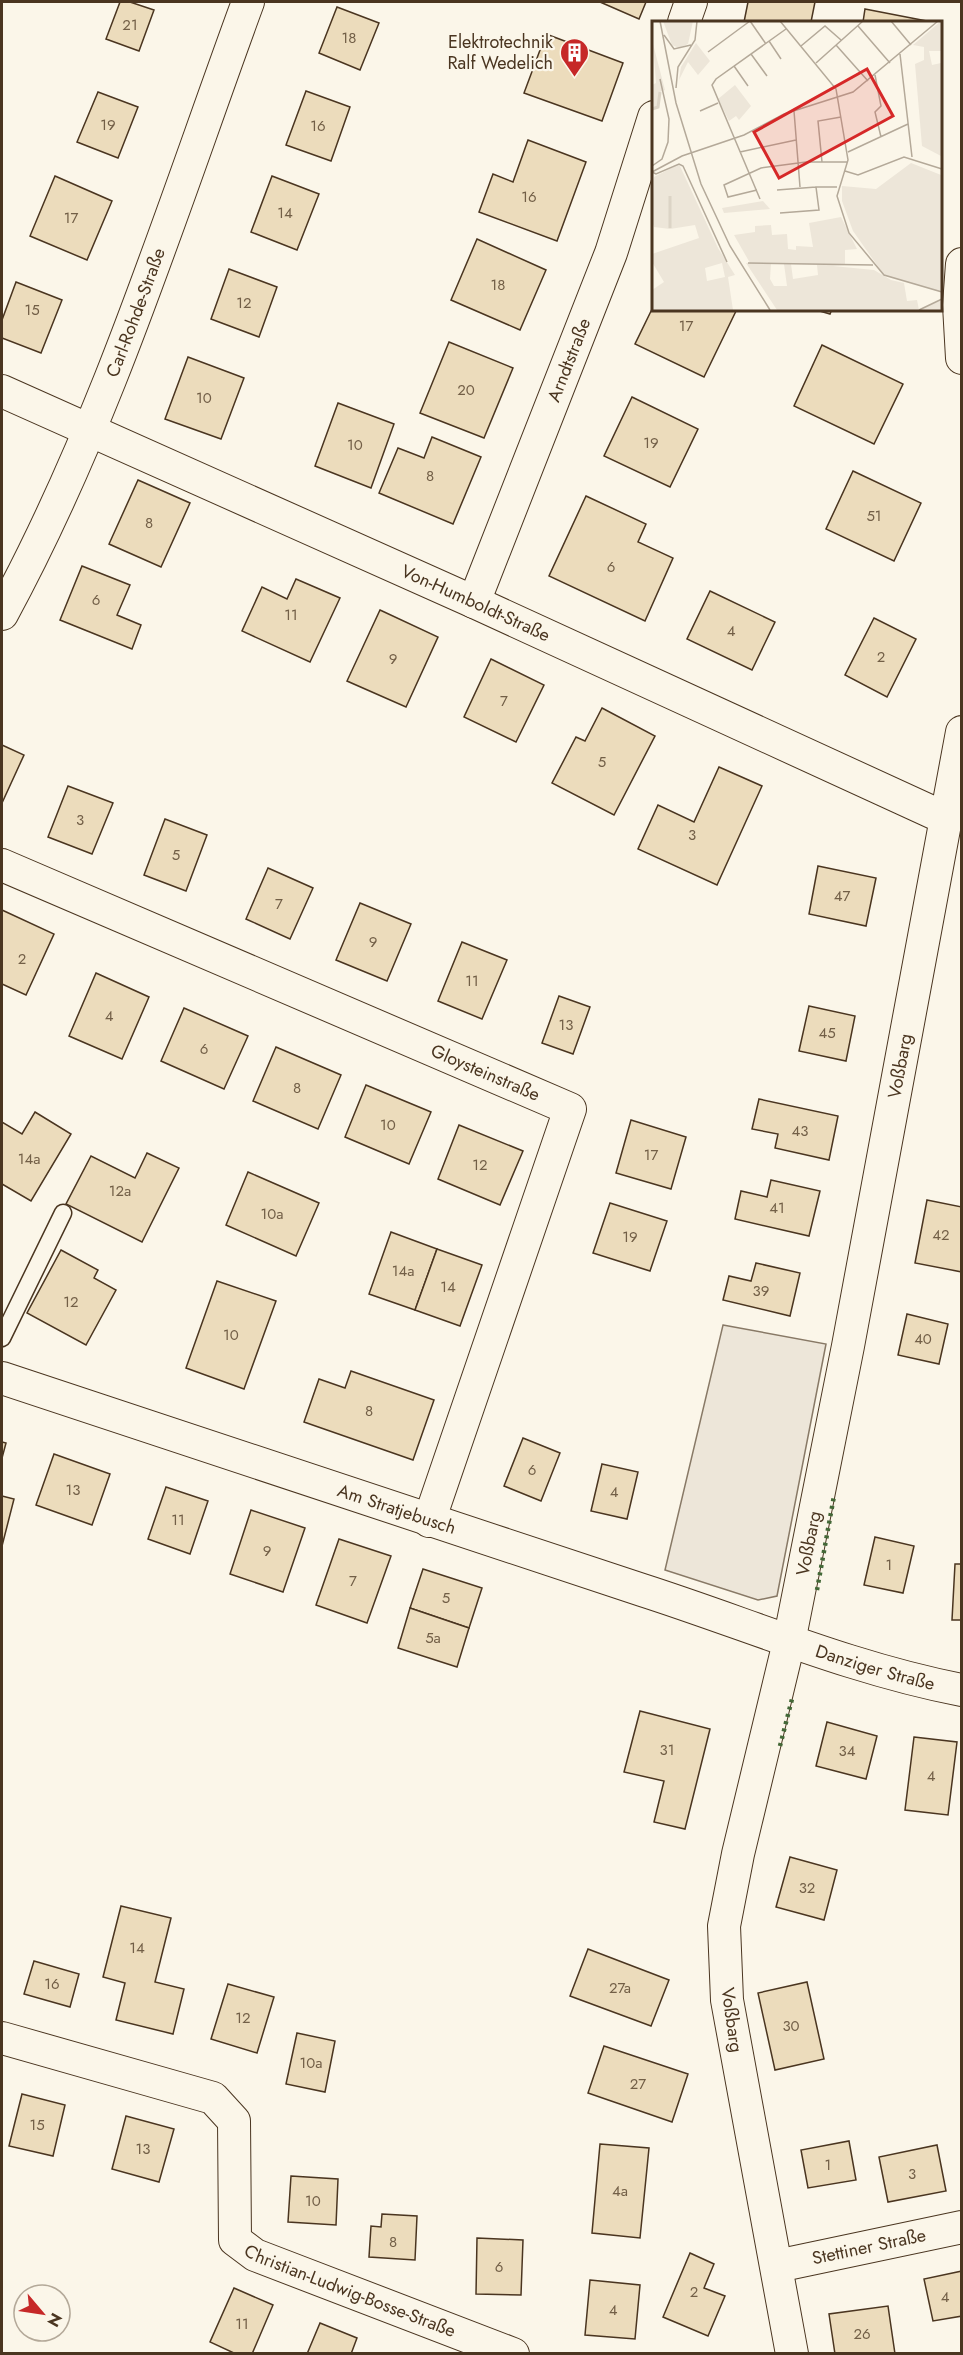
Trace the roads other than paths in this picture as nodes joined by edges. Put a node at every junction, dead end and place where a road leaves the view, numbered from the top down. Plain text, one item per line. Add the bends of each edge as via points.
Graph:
1 (248, 2) edge
2 (691, 2) edge
3 (684, 21) edge
4 (652, 123) edge
5 (962, 264) edge
6 (962, 358) edge
7 (2, 391) edge
8 (91, 429) junction
9 (474, 602) junction
10 (2, 614) edge
11 (962, 732) edge
12 (947, 819) junction
13 (2, 865) edge
14 (63, 1213) dead end
15 (2, 1338) edge
16 (2, 1378) edge
17 (429, 1521) junction
18 (789, 1642) junction
19 (962, 1690) edge
20 (2, 2038) edge
21 (962, 2227) edge
22 (777, 2266) junction
23 (513, 2354) edge
24 (792, 2354) edge

1 - 8 street, Carl-Rohde-Straße
2 - 3 street
4 - 9 street, Arndtstraße via 611,253
5 - 6 street via 958,305
7 - 8 street, Von-Humboldt-Straße
8 - 9 street, Von-Humboldt-Straße
8 - 10 street, Carl-Rohde-Straße
9 - 12 street, Von-Humboldt-Straße
11 - 12 street, Voßbarg
12 - 18 street, Voßbarg
13 - 17 street, Gloysteinstraße via 570,1109
14 - 15 lane
16 - 17 street, Am Stratjebusch
17 - 18 street, Am Stratjebusch via 668,1598
18 - 19 street, Danziger Straße via 919,1682
18 - 22 street, Voßbarg via 724,1926 727,2000
20 - 23 street, Christian-Ludwig-Bosse-Straße via 213,2098 234,2121 235,2240 255,2255
21 - 22 street, Stettiner Straße
22 - 24 street, Voßbarg

